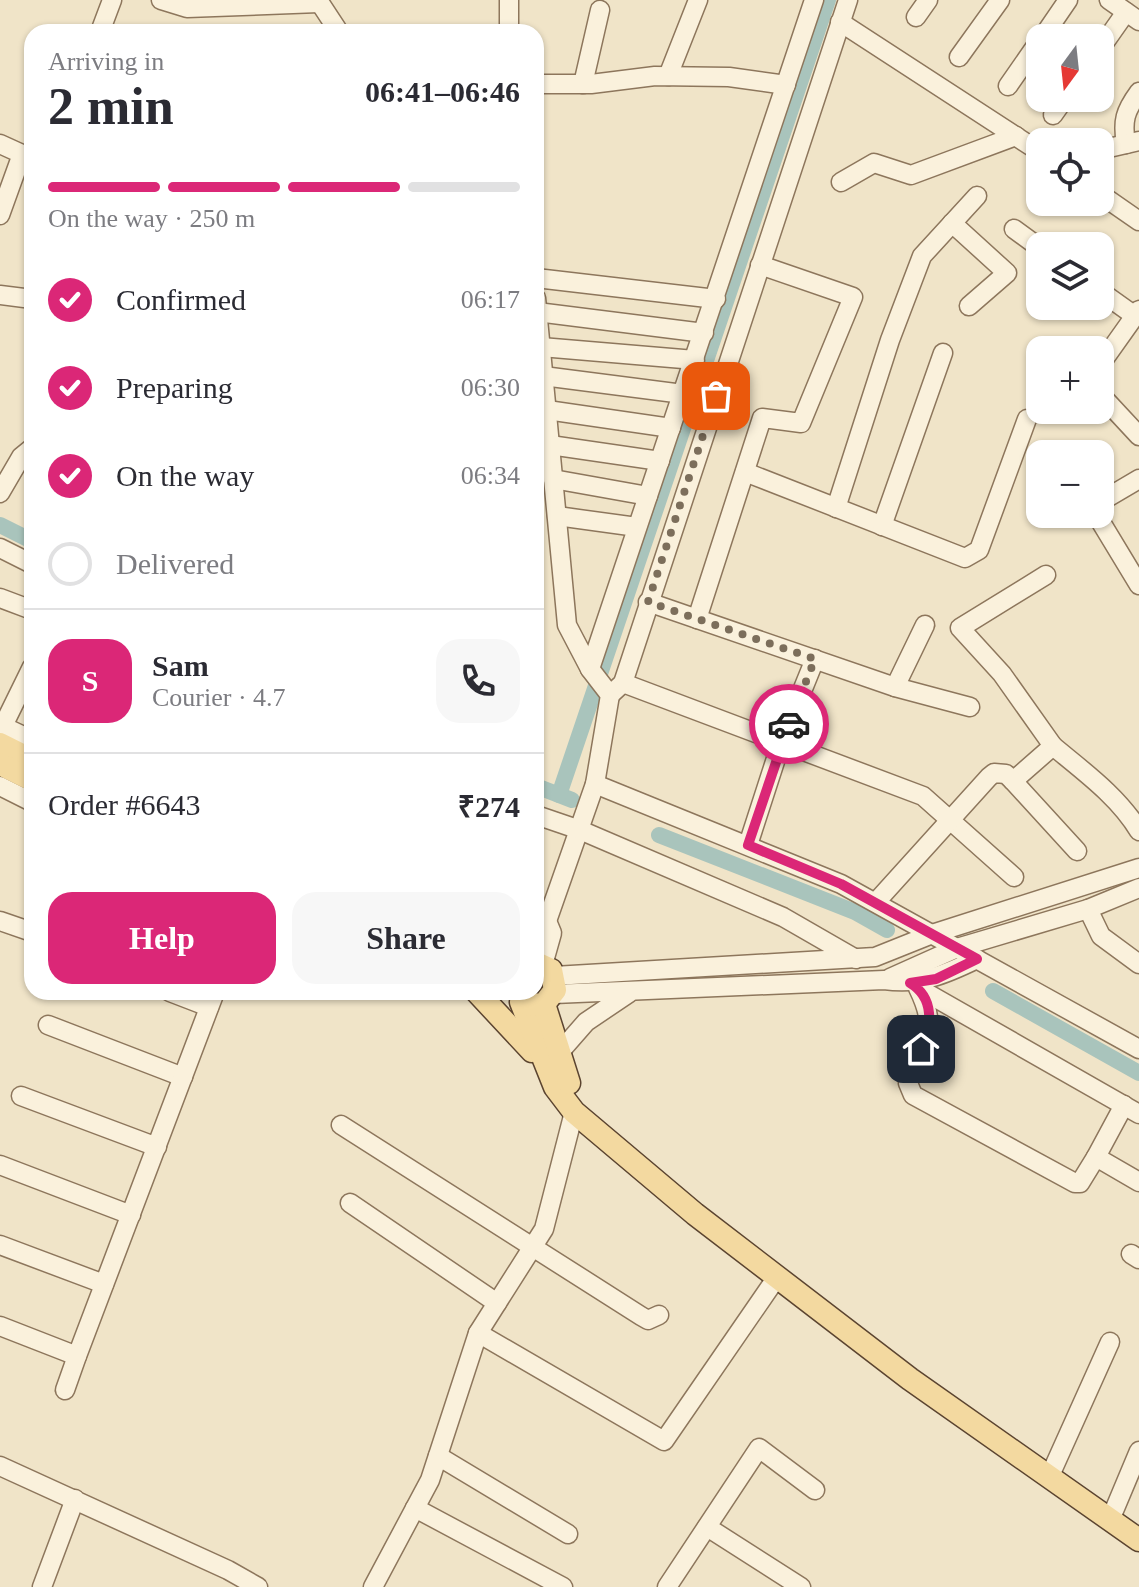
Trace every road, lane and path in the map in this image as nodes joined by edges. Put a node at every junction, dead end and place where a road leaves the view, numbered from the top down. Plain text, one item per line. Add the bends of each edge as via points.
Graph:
1 (112, 0) edge
2 (161, 0) edge
3 (509, 0) edge
4 (698, 0) edge
5 (814, 0) edge
6 (848, 0) edge
7 (928, 0) edge
8 (1000, 0) edge
9 (1068, 0) edge
10 (318, 2) edge
11 (600, 10) dead end
12 (916, 17) dead end
13 (840, 22) junction
14 (103, 24) edge
15 (333, 24) edge
16 (509, 24) edge
17 (1051, 24) edge
18 (959, 57) dead end
19 (1026, 60) edge
20 (668, 76) junction
21 (544, 84) edge
22 (583, 84) junction
23 (786, 85) junction
24 (1008, 86) dead end
25 (1139, 92) edge
26 (1055, 112) edge
27 (1053, 115) dead end
28 (1016, 136) junction
29 (1026, 143) edge
30 (1132, 143) edge
31 (0, 144) edge
32 (24, 156) edge
33 (24, 163) edge
34 (841, 182) dead end
35 (977, 196) dead end
36 (1114, 204) edge
37 (0, 215) edge
38 (1139, 221) edge
39 (952, 223) junction
40 (1014, 229) dead end
41 (1026, 238) edge
42 (760, 265) junction
43 (544, 279) edge
44 (0, 295) edge
45 (24, 298) edge
46 (716, 299) junction
47 (1114, 299) edge
48 (544, 306) edge
49 (969, 306) dead end
50 (1137, 313) edge
51 (704, 333) junction
52 (1114, 345) edge
53 (544, 347) edge
54 (943, 353) dead end
55 (695, 360) junction
56 (544, 376) edge
57 (544, 384) edge
58 (683, 394) junction
59 (1114, 409) edge
60 (547, 410) junction
61 (1026, 422) edge
62 (671, 428) junction
63 (1139, 436) edge
64 (550, 445) junction
65 (24, 455) edge
66 (660, 461) junction
67 (745, 472) junction
68 (553, 479) junction
69 (1139, 479) edge
70 (0, 493) edge
71 (1114, 494) edge
72 (648, 496) junction
73 (836, 508) junction
74 (557, 516) junction
75 (882, 526) junction
76 (637, 527) junction
77 (1104, 528) edge
78 (0, 548) edge
79 (24, 560) edge
80 (1046, 575) dead end
81 (1139, 585) edge
82 (0, 598) edge
83 (648, 602) junction
84 (24, 607) edge
85 (697, 619) junction
86 (925, 625) dead end
87 (815, 659) junction
88 (590, 669) junction
89 (24, 684) edge
90 (895, 687) junction
91 (614, 691) junction
92 (970, 707) dead end
93 (1, 732) edge
94 (24, 738) edge
95 (781, 743) junction
96 (1053, 746) junction
97 (24, 753) edge
98 (0, 764) edge
99 (24, 776) edge
100 (1013, 781) junction
101 (595, 784) junction
102 (0, 786) edge
103 (24, 798) edge
104 (544, 818) edge
105 (951, 821) junction
106 (580, 830) junction
107 (1139, 831) edge
108 (748, 845) junction
109 (1077, 851) dead end
110 (1139, 868) edge
111 (1014, 877) dead end
112 (1139, 888) edge
113 (876, 902) junction
114 (1088, 909) junction
115 (0, 921) edge
116 (544, 923) edge
117 (24, 929) edge
118 (544, 929) edge
119 (935, 933) junction
120 (957, 948) junction
121 (856, 959) junction
122 (977, 959) junction
123 (544, 963) edge
124 (1139, 964) edge
125 (884, 980) junction
126 (544, 985) edge
127 (544, 985) edge
128 (914, 986) junction
129 (632, 992) junction
130 (212, 1000) edge
131 (486, 1000) edge
132 (541, 1000) edge
133 (48, 1025) dead end
134 (1139, 1048) edge
135 (553, 1062) junction
136 (183, 1077) junction
137 (21, 1096) dead end
138 (1131, 1110) edge
139 (574, 1112) junction
140 (341, 1125) dead end
141 (157, 1147) junction
142 (1096, 1157) junction
143 (0, 1165) edge
144 (1139, 1182) edge
145 (350, 1203) dead end
146 (131, 1215) junction
147 (0, 1245) edge
148 (533, 1246) junction
149 (777, 1277) junction
150 (104, 1284) junction
151 (497, 1303) junction
152 (659, 1315) dead end
153 (0, 1326) edge
154 (478, 1333) junction
155 (1110, 1342) dead end
156 (77, 1356) junction
157 (65, 1390) dead end
158 (1139, 1451) edge
159 (438, 1456) junction
160 (0, 1466) edge
161 (1052, 1471) junction
162 (815, 1490) dead end
163 (75, 1499) junction
164 (415, 1508) junction
165 (1113, 1513) junction
166 (707, 1527) junction
167 (1139, 1530) edge
168 (568, 1534) dead end
169 (1139, 1540) edge
170 (44, 1586) edge
171 (670, 1586) edge
172 (258, 1587) edge
173 (373, 1587) edge
174 (563, 1587) edge
175 (801, 1587) edge

1 - 14 street
2 - 10 street via 187,8
3 - 16 street
4 - 20 street
5 - 23 street
6 - 13 street
7 - 12 street
8 - 18 street
9 - 17 street
10 - 15 street
11 - 22 street
13 - 28 street
13 - 42 street
19 - 24 street
20 - 22 street
20 - 23 street
21 - 22 street
23 - 46 street
25 - 30 street via 1123,124
26 - 27 street
28 - 29 street
28 - 34 street via 911,175 874,163
31 - 32 street
33 - 37 street
35 - 39 street
36 - 38 street
39 - 49 street via 1007,273
39 - 73 street via 922,256
40 - 41 street
42 - 67 street via 853,297 801,423 762,418
42 - 83 street
43 - 46 street
44 - 45 street
46 - 51 street
47 - 50 street
48 - 51 street
50 - 52 street
51 - 55 street
53 - 55 street
54 - 75 street
55 - 58 street
56 - 58 street
57 - 60 street
58 - 62 street
59 - 63 street
60 - 62 street
60 - 64 street
61 - 75 street via 979,550 971,556
62 - 66 street
64 - 66 street
64 - 68 street
65 - 70 street
66 - 72 street
67 - 73 street
67 - 85 street
68 - 72 street
68 - 74 street
69 - 71 street
72 - 76 street
73 - 75 street
74 - 76 street
74 - 88 street via 567,625
76 - 88 street
77 - 81 street
78 - 79 street
80 - 96 street via 960,628 1002,674
82 - 84 street
83 - 85 street
83 - 91 street
85 - 87 street
86 - 90 street
87 - 90 street
87 - 95 street
88 - 91 street
89 - 93 street
90 - 92 street
91 - 95 street
91 - 101 street
93 - 94 street
93 - 97 main road
95 - 105 street via 923,796
95 - 108 street
96 - 100 street
96 - 107 street via 1102,788
98 - 99 main road
100 - 105 street via 994,773
100 - 109 street
101 - 106 street
101 - 108 street
102 - 103 street
104 - 106 street
105 - 111 street
105 - 113 street
106 - 116 street
106 - 121 street via 783,917
108 - 113 street
110 - 119 street
112 - 114 street
113 - 119 street
114 - 120 street
114 - 124 street via 1101,936
115 - 117 street
118 - 123 street via 552,933
119 - 120 street
119 - 121 street via 897,950
120 - 122 street
120 - 125 street
121 - 125 street
121 - 126 street
122 - 128 street
122 - 134 street
125 - 128 street
125 - 129 street
127 - 129 street
128 - 138 street
128 - 142 street via 931,1013 930,1031 908,1083 913,1095 1075,1183
129 - 135 street via 586,1022
130 - 136 street
131 - 135 main road
132 - 135 main road
133 - 136 street
135 - 139 main road
135 - 161 main road via 577,1102 699,1208
136 - 141 street
137 - 141 street
138 - 142 street
139 - 148 street via 544,1229
139 - 149 main road
140 - 148 street
141 - 146 street
142 - 144 street
143 - 146 street
145 - 151 street
146 - 150 street
147 - 150 street
148 - 151 street
148 - 152 street via 648,1320
149 - 154 street via 664,1441
149 - 169 main road via 910,1379
150 - 156 street
151 - 154 street
153 - 156 street
154 - 159 street
155 - 161 street
156 - 157 street
158 - 165 street
159 - 164 street
159 - 168 street
160 - 163 street
161 - 165 main road
162 - 166 street via 759,1448
163 - 170 street
163 - 172 street
164 - 173 street
164 - 174 street
165 - 167 main road
166 - 171 street
166 - 175 street

